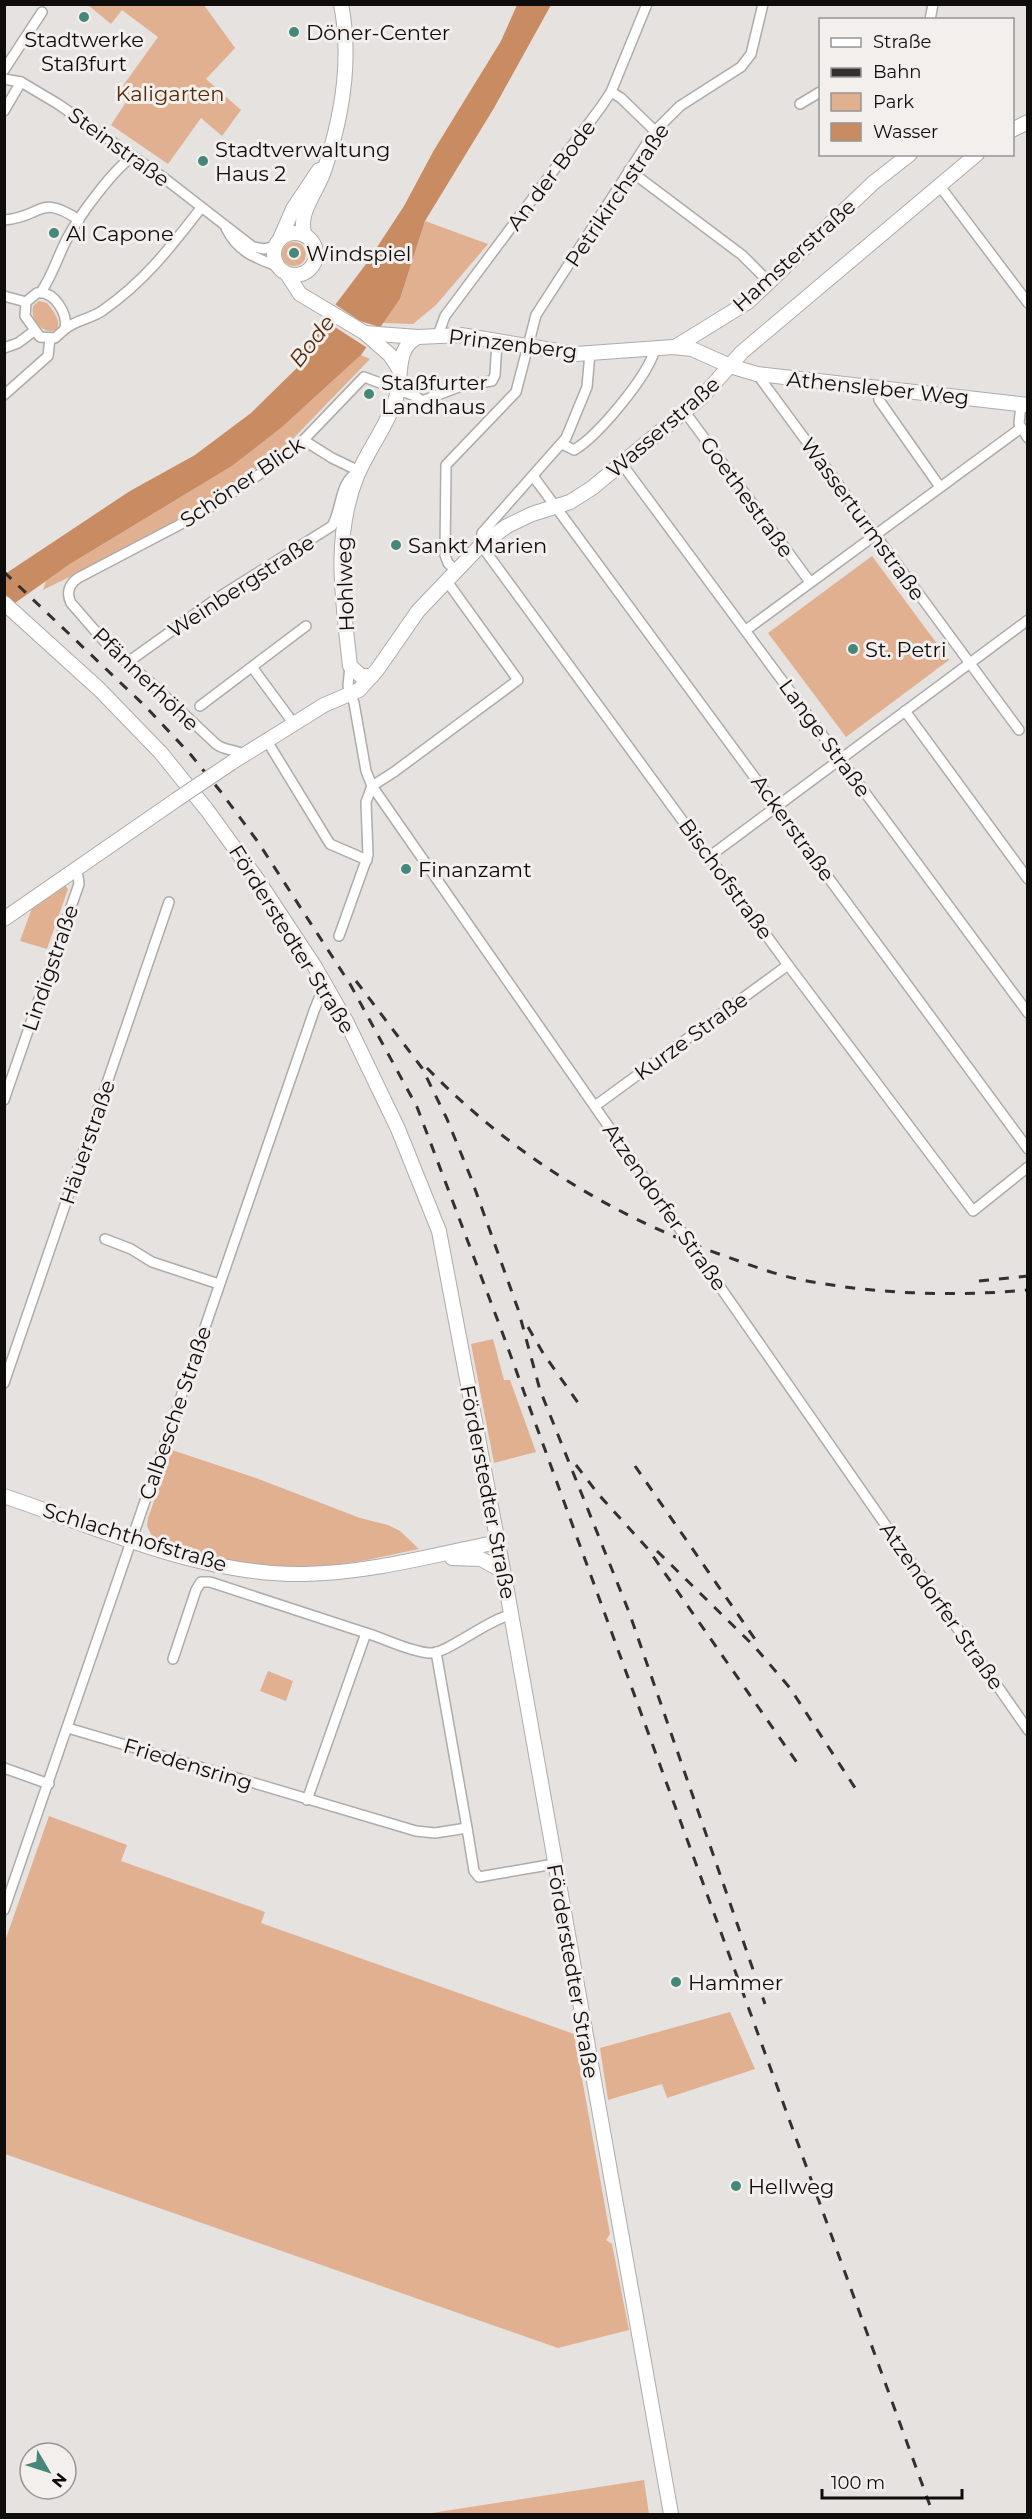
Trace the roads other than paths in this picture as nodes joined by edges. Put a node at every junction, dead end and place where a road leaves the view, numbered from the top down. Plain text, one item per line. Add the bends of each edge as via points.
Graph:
1 (341, 4) edge
2 (647, 4) edge
3 (763, 4) edge
4 (42, 12) dead end
5 (4, 70) edge
6 (4, 79) edge
7 (21, 82) junction
8 (611, 92) junction
9 (819, 93) edge
10 (800, 104) dead end
11 (4, 111) edge
12 (1028, 121) edge
13 (1014, 129) edge
14 (655, 131) junction
15 (330, 153) junction
16 (907, 156) edge
17 (975, 156) edge
18 (132, 157) junction
19 (629, 170) junction
20 (939, 185) junction
21 (201, 208) junction
22 (4, 220) edge
23 (79, 220) junction
24 (226, 228) junction
25 (304, 235) junction
26 (277, 242) junction
27 (282, 270) junction
28 (307, 271) junction
29 (769, 282) junction
30 (41, 292) junction
31 (4, 296) edge
32 (26, 302) junction
33 (1028, 303) edge
34 (316, 304) junction
35 (65, 329) junction
36 (34, 331) junction
37 (438, 335) junction
38 (418, 337) junction
39 (50, 339) junction
40 (382, 340) junction
41 (497, 340) junction
42 (528, 347) junction
43 (673, 347) junction
44 (4, 348) edge
45 (655, 349) junction
46 (590, 353) junction
47 (730, 366) junction
48 (399, 369) junction
49 (757, 374) junction
50 (878, 387) junction
51 (398, 390) junction
52 (4, 395) edge
53 (422, 401) junction
54 (1024, 404) edge
55 (428, 410) dead end
56 (685, 412) junction
57 (1021, 428) junction
58 (1028, 438) edge
59 (305, 441) junction
60 (562, 444) junction
61 (622, 464) junction
62 (359, 471) junction
63 (533, 476) junction
64 (940, 487) junction
65 (556, 507) junction
66 (875, 535) junction
67 (481, 545) junction
68 (450, 575) junction
69 (810, 582) junction
70 (72, 584) joint
71 (4, 603) edge
72 (1028, 620) edge
73 (306, 626) dead end
74 (746, 630) junction
75 (128, 662) junction
76 (969, 663) junction
77 (350, 666) junction
78 (252, 667) junction
79 (372, 676) junction
80 (350, 693) junction
81 (200, 706) dead end
82 (905, 711) junction
83 (294, 724) junction
84 (1028, 724) edge
85 (1023, 730) edge
86 (267, 741) junction
87 (244, 755) junction
88 (841, 759) junction
89 (372, 786) junction
90 (777, 806) junction
91 (710, 856) junction
92 (367, 860) junction
93 (74, 870) junction
94 (1028, 879) edge
95 (169, 902) dead end
96 (4, 919) edge
97 (339, 936) dead end
98 (788, 965) junction
99 (328, 989) junction
100 (1028, 1013) edge
101 (4, 1100) edge
102 (595, 1106) junction
103 (1028, 1149) edge
104 (1028, 1167) edge
105 (105, 1239) dead end
106 (219, 1284) junction
107 (4, 1383) edge
108 (4, 1496) edge
109 (132, 1540) junction
110 (498, 1542) junction
111 (445, 1553) junction
112 (503, 1571) junction
113 (511, 1615) junction
114 (366, 1633) junction
115 (436, 1652) junction
116 (173, 1659) dead end
117 (68, 1728) junction
118 (1028, 1730) edge
119 (4, 1768) edge
120 (50, 1784) junction
121 (308, 1800) junction
122 (467, 1828) junction
123 (554, 1864) junction
124 (4, 1910) edge
125 (672, 2514) edge

1 - 15 main road via 344,81
2 - 8 street, An der Bode
3 - 14 street, Petrikirchstraße via 751,54 741,67 680,106
4 - 5 street
6 - 7 street, Steinstraße
7 - 11 street
7 - 18 street, Steinstraße
8 - 14 street
8 - 37 street, An der Bode via 445,316
9 - 10 street
12 - 13 main road
14 - 19 street, Petrikirchstraße
15 - 25 main road via 304,216
15 - 26 main road via 293,209
16 - 29 main road, Hamsterstraße via 873,183
17 - 20 main road, Wasserstraße
18 - 21 street, Steinstraße
18 - 23 street via 118,168
19 - 29 street via 742,255
19 - 42 street, Petrikirchstraße via 539,309
20 - 33 street
20 - 47 main road, Wasserstraße
21 - 24 street, Steinstraße
21 - 35 street via 140,281 100,312
22 - 23 street via 51,206
23 - 30 street
24 - 26 street, Steinstraße via 253,247 264,249
24 - 27 street, Steinstraße via 246,253
25 - 26 main road via 291,233
25 - 28 main road via 316,251
26 - 27 main road via 273,255
27 - 28 main road via 296,275
27 - 34 main road, Steinstraße via 300,294
28 - 34 main road via 308,290
29 - 43 main road, Hamsterstraße via 748,302
30 - 32 street
30 - 35 street via 52,297 64,313
31 - 32 street
32 - 36 street via 24,313
34 - 40 main road, Steinstraße
35 - 39 street via 60,336
36 - 39 street
36 - 44 street
37 - 38 main road, Prinzenberg
37 - 41 main road, Prinzenberg
38 - 40 main road, Prinzenberg
38 - 48 main road, Hohlweg via 405,347
39 - 52 street via 48,356
40 - 48 main road
41 - 42 main road, Prinzenberg
41 - 53 street via 492,381 464,385
42 - 46 main road, Prinzenberg
42 - 68 street, Petrikirchstraße via 516,392 446,465 445,555
43 - 45 main road, Prinzenberg
43 - 47 main road, Prinzenberg via 692,349
45 - 46 main road, Prinzenberg
45 - 60 street via 644,372 601,426 574,450
46 - 60 street via 586,387
47 - 49 main road, Athensleber Weg
47 - 56 main road, Wasserstraße
48 - 51 main road, Hohlweg
49 - 50 main road, Athensleber Weg
49 - 66 street, Wasserturmstraße
50 - 54 main road, Athensleber Weg
50 - 64 street via 879,400
51 - 53 street
51 - 59 street, Schöner Blick via 364,377
51 - 62 main road, Hohlweg
53 - 55 street
54 - 57 street via 1019,419
56 - 61 main road, Wasserstraße
56 - 69 street, Goethestraße
57 - 58 street
57 - 64 street
59 - 62 street
59 - 70 street, Schöner Blick via 200,514
60 - 63 street
61 - 65 main road, Wasserstraße via 570,502
61 - 74 street, Lange Straße
62 - 75 street, Weinbergstraße via 350,476 335,521 328,530 219,597
62 - 77 main road, Hohlweg via 349,500 341,549 340,577
63 - 65 street, Ackerstraße
63 - 67 street via 482,533
64 - 66 street
65 - 67 main road, Wasserstraße via 507,526
65 - 90 street, Ackerstraße
66 - 69 street
66 - 76 street, Wasserturmstraße
67 - 68 main road, Wasserstraße
67 - 91 street, Bischofstraße
68 - 79 main road, Wasserstraße via 418,611
68 - 89 street, Petrikirchstraße via 518,680
69 - 74 street
70 - 75 street, Pfännerhöhe via 68,595 73,606 111,649
71 - 99 main road, Förderstedter Straße via 107,697 177,772 252,872
72 - 76 street
73 - 78 street
74 - 88 street, Lange Straße
75 - 87 street, Pfännerhöhe via 216,744
76 - 82 street
76 - 85 street, Wasserturmstraße
77 - 79 main road via 361,675
77 - 80 street, Atzendorfer Straße
78 - 81 street
78 - 83 street
79 - 80 main road, Wasserstraße via 359,690
80 - 83 main road
80 - 89 street, Atzendorfer Straße
82 - 88 street
82 - 94 street
83 - 86 main road
84 - 85 street
86 - 87 main road
86 - 92 street via 330,844
87 - 93 main road, bridge
88 - 90 street
88 - 100 street, Lange Straße
89 - 92 street via 366,802
89 - 102 street, Atzendorfer Straße
90 - 91 street
90 - 103 street, Ackerstraße
91 - 98 street, Bischofstraße
92 - 97 street
93 - 96 main road
93 - 101 street, Lindigstraße via 78,884
95 - 107 street, Häuerstraße
98 - 102 street, Kurze Straße
98 - 104 street, Bischofstraße via 973,1211
99 - 106 street, Calbesche Straße via 314,1011
99 - 110 main road, Förderstedter Straße via 380,1089 439,1231
102 - 118 street, Atzendorfer Straße
105 - 106 street via 152,1262
106 - 109 street, Calbesche Straße
108 - 109 main road, Schlachthofstraße
109 - 111 main road, Schlachthofstraße via 220,1566 287,1574 361,1569
109 - 117 street, Calbesche Straße
110 - 111 main road, Schlachthofstraße
110 - 112 main road, Förderstedter Straße
111 - 112 main road, Schlachthofstraße via 453,1558 481,1559
112 - 113 main road, Förderstedter Straße
113 - 115 street
113 - 123 main road, Förderstedter Straße
114 - 115 street
114 - 116 street via 201,1582
114 - 121 street
115 - 122 street
117 - 120 street, Calbesche Straße
117 - 121 street, Friedensring
119 - 120 street
120 - 124 street, Calbesche Straße
121 - 122 street, Friedensring via 416,1831 435,1833
122 - 123 street via 474,1871 479,1877
123 - 125 main road, Förderstedter Straße

